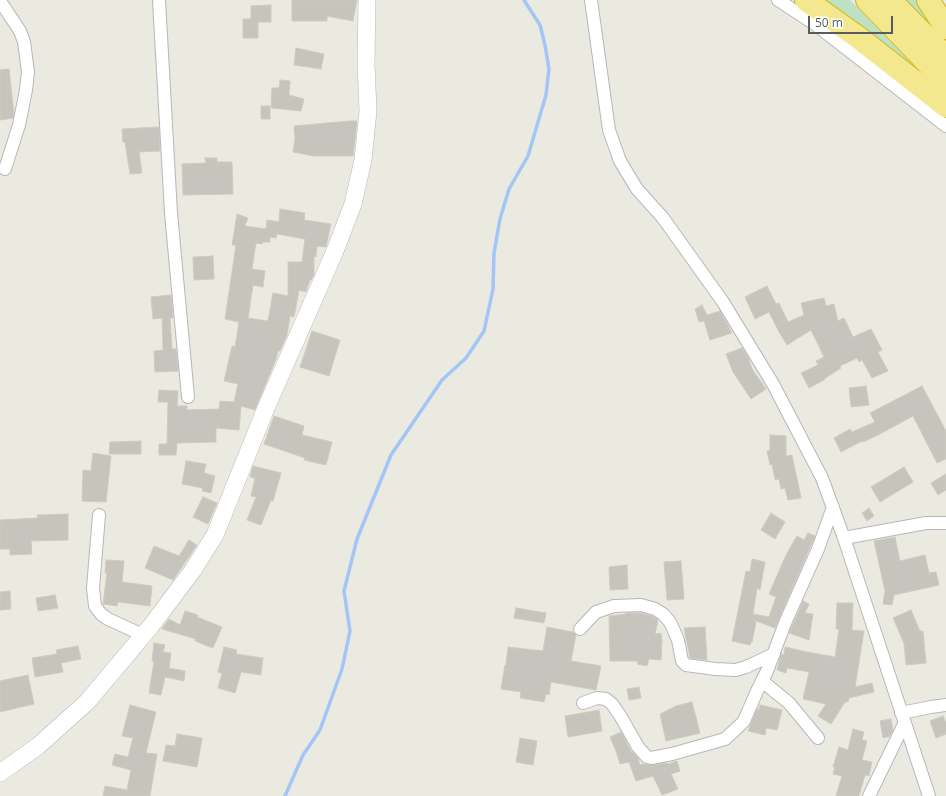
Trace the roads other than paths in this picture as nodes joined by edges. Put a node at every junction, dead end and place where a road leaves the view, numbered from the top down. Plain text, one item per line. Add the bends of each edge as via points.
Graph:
1 (159, 0) edge
2 (367, 0) edge
3 (591, 0) edge
4 (778, 0) edge
5 (806, 0) edge
6 (867, 0) edge
7 (890, 0) edge
8 (928, 0) edge
9 (0, 1) edge
10 (946, 28) edge
11 (946, 57) edge
12 (946, 82) edge
13 (946, 106) edge
14 (946, 126) edge
15 (6, 169) dead end
16 (188, 397) dead end
17 (832, 507) junction
18 (99, 515) dead end
19 (946, 523) edge
20 (844, 538) junction
21 (580, 629) dead end
22 (143, 635) junction
23 (774, 654) junction
24 (762, 681) junction
25 (583, 703) dead end
26 (946, 705) edge
27 (903, 719) junction
28 (818, 738) dead end
29 (0, 773) edge
30 (869, 796) edge
31 (929, 796) edge

1 - 16 street via 171,213
2 - 22 main road via 368,111 363,160 353,204 215,535 193,570
3 - 17 street via 609,130 620,161 637,189 663,218 723,302 773,384 822,478
4 - 14 street via 816,25
5 - 13 highway
6 - 12 highway
7 - 11 highway
8 - 10 highway
9 - 15 street via 20,30 28,72 19,125
17 - 20 street
17 - 23 street via 818,549 785,622
18 - 22 street via 93,588 95,606 108,619
19 - 20 street via 926,523
20 - 27 street
21 - 23 street via 596,612 614,606 641,605 655,609 670,622 678,640 682,661 686,665 736,670
22 - 29 main road via 86,702 38,746
23 - 24 street
24 - 25 street via 744,721 725,739 656,758 644,754 612,704 606,699 597,698
24 - 28 street via 789,703
26 - 27 street via 931,707
27 - 30 street
27 - 31 street

